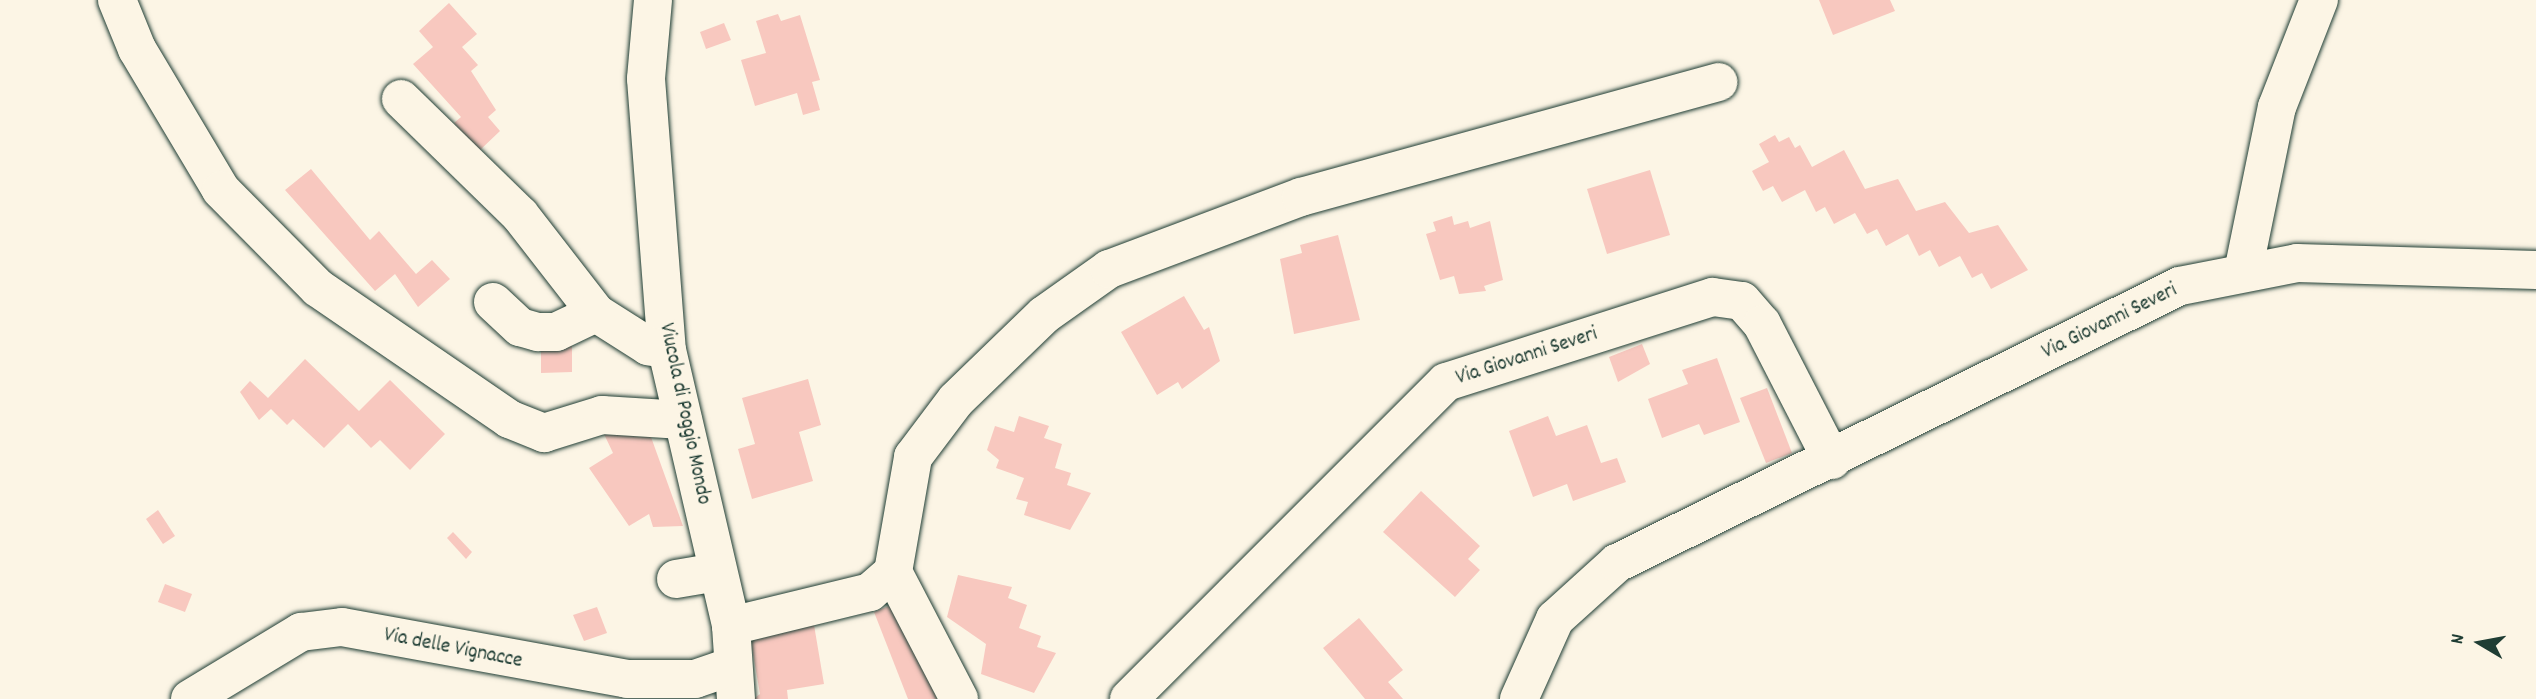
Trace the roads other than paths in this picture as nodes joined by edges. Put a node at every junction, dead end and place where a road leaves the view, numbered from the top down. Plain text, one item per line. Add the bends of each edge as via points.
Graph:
1 (653, 0) edge
2 (2319, 0) edge
3 (120, 4) edge
4 (1718, 82) dead end
5 (401, 99) dead end
6 (2536, 270) edge
7 (2243, 272) junction
8 (493, 302) dead end
9 (596, 313) junction
10 (667, 350) junction
11 (683, 420) junction
12 (1832, 460) junction
13 (717, 572) junction
14 (894, 572) junction
15 (676, 579) dead end
16 (731, 626) junction
17 (734, 682) edge
18 (190, 699) edge
19 (959, 699) edge
20 (1129, 699) edge
21 (1519, 699) edge

1 - 10 street, Viucola di Poggio Mondo via 646,79
2 - 7 street via 2277,107
3 - 11 street via 137,49 221,190 318,288 509,419 544,433 602,415
4 - 14 street via 1301,197 1109,269 1044,315 956,400 913,457
5 - 9 street via 520,215
6 - 7 street, Via Giovanni Severi via 2297,262
7 - 12 street, Via Giovanni Severi via 2180,286
8 - 9 street via 520,327 538,332 556,332
9 - 10 street via 648,346
10 - 11 street, Viucola di Poggio Mondo
11 - 13 street, Viucola di Poggio Mondo
12 - 20 street, Via Giovanni Severi via 1762,324 1742,301 1713,298 1446,382
12 - 21 street, Via Giovanni Severi via 1617,563 1555,619
13 - 15 street
13 - 16 street, Viucola di Poggio Mondo
14 - 16 street via 870,592
14 - 19 street
16 - 17 street, Viucola di Poggio Mondo
17 - 18 street, Via delle Vignacce via 627,679 342,627 301,632

